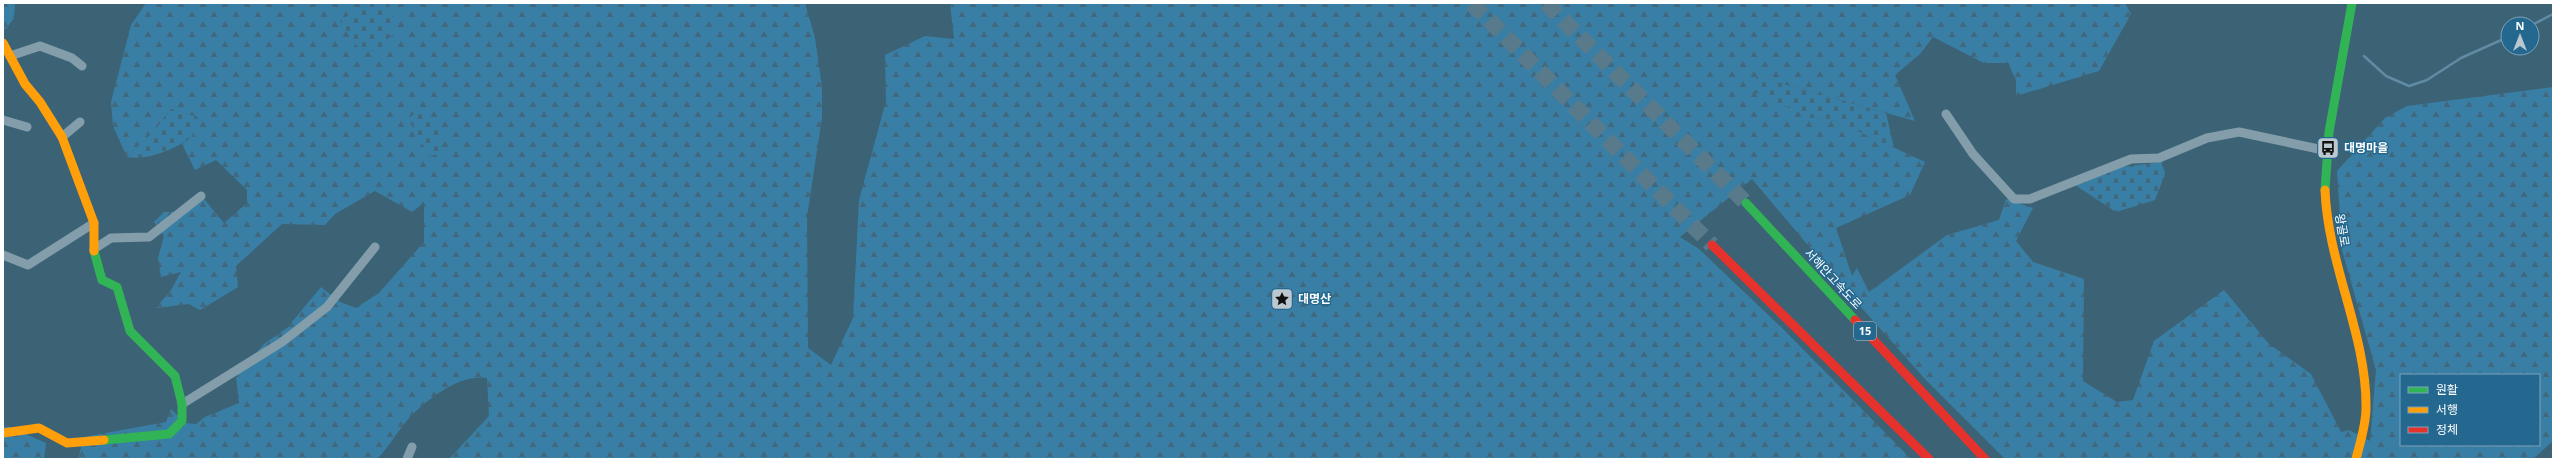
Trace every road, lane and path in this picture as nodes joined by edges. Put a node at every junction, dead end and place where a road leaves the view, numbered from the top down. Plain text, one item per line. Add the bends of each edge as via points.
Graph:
1 (2352, 3) edge
2 (3, 43) edge
3 (10, 56) junction
4 (82, 66) dead end
5 (1946, 114) dead end
6 (3, 120) edge
7 (80, 122) dead end
8 (27, 127) dead end
9 (62, 137) junction
10 (2328, 150) junction
11 (201, 196) dead end
12 (1746, 203) tunnel mouth
13 (94, 223) junction
14 (1712, 245) tunnel mouth
15 (375, 247) dead end
16 (94, 250) junction
17 (3, 255) edge
18 (182, 404) junction
19 (3, 433) edge
20 (412, 447) dead end
21 (407, 459) edge
22 (1929, 459) edge
23 (1985, 459) edge
24 (2356, 459) edge

1 - 10 main road, 왕골로
2 - 3 main road
3 - 4 street via 40,46 72,58
3 - 9 main road via 25,84
5 - 10 street via 1972,154 2014,199 2030,199 2130,159 2159,158 2207,138 2239,132
6 - 8 street
7 - 9 street
9 - 13 main road
10 - 24 main road, 왕골로 via 2326,210 2364,378 2366,410
11 - 16 street via 149,237 111,238
12 - 23 main road, 서해안고속도로 / 15
13 - 16 main road
13 - 17 street via 28,265
14 - 22 main road
15 - 18 street via 327,307 282,342
16 - 18 main road via 102,280 117,287 130,331 176,376
18 - 19 main road via 182,421 169,434 67,443 39,428
20 - 21 street

